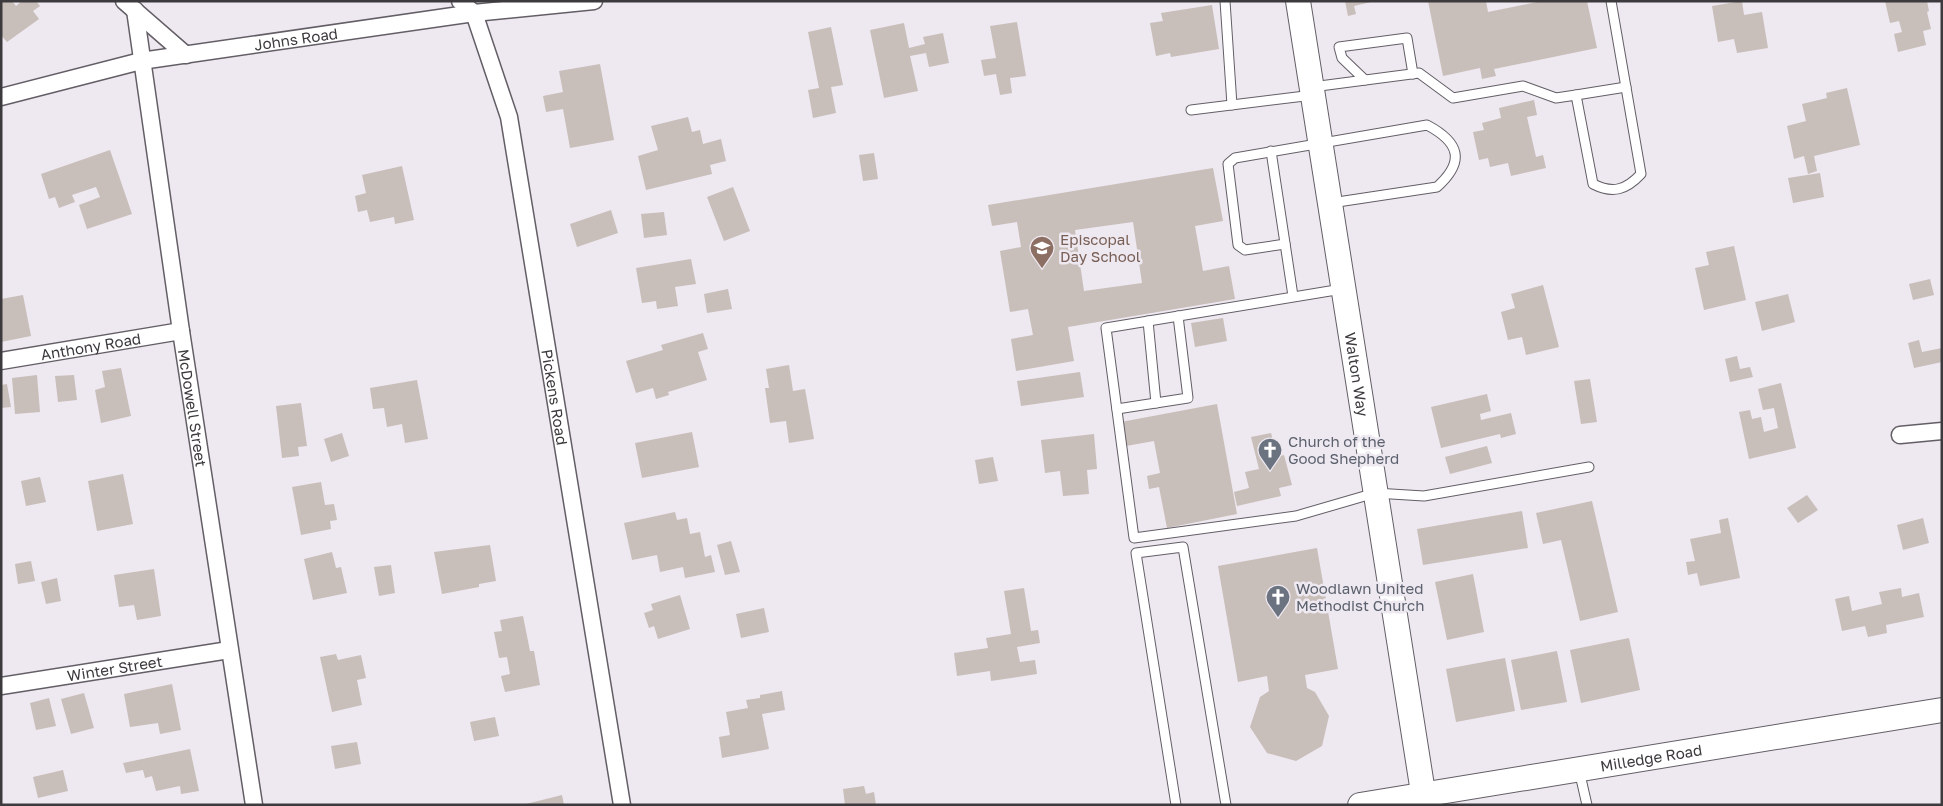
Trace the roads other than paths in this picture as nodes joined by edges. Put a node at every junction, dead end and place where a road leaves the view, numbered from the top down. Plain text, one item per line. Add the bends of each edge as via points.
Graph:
1 (460, 1) edge
2 (594, 1) edge
3 (1226, 1) edge
4 (1298, 1) edge
5 (1611, 1) edge
6 (129, 6) edge
7 (474, 13) junction
8 (186, 55) junction
9 (141, 61) junction
10 (1413, 74) junction
11 (1365, 80) junction
12 (1626, 87) junction
13 (1313, 91) junction
14 (1576, 95) junction
15 (1, 97) edge
16 (1232, 105) junction
17 (1191, 110) dead end
18 (1321, 142) junction
19 (1271, 152) junction
20 (1331, 203) junction
21 (1285, 244) junction
22 (1344, 288) junction
23 (1293, 296) junction
24 (1178, 316) junction
25 (1148, 321) junction
26 (181, 330) junction
27 (1, 361) edge
28 (1156, 403) junction
29 (1117, 409) junction
30 (1942, 431) edge
31 (1900, 435) dead end
32 (1589, 467) dead end
33 (1375, 493) junction
34 (1134, 538) junction
35 (1136, 553) junction
36 (229, 650) junction
37 (1, 686) edge
38 (1942, 710) edge
39 (1579, 770) junction
40 (1424, 800) edge
41 (254, 805) edge
42 (622, 805) edge
43 (1176, 805) edge
44 (1226, 805) edge
45 (1360, 805) edge
46 (1587, 805) edge

1 - 7 street
2 - 7 street, Johns Road
3 - 16 lane
4 - 13 main road, Walton Way
5 - 12 lane
6 - 8 street, McDowell Street
6 - 9 street, McDowell Street
7 - 8 street, Johns Road
7 - 42 street, Pickens Road via 509,118
8 - 9 street, Johns Road
9 - 15 street, Johns Road
9 - 26 street, McDowell Street
10 - 11 lane
10 - 11 lane via 1407,38 1339,47 1342,58
10 - 14 lane via 1419,73 1453,98 1522,86 1556,98
11 - 13 lane
12 - 14 lane
12 - 14 lane via 1641,174 1630,186 1606,190 1593,184
13 - 16 lane
13 - 18 main road, Walton Way
16 - 17 lane
18 - 19 lane
18 - 20 main road, Walton Way
18 - 20 lane via 1426,125 1444,134 1453,148 1455,162 1448,177 1437,187
19 - 21 lane
19 - 21 lane via 1235,158 1228,164 1238,245 1245,250
20 - 22 main road, Walton Way
21 - 23 lane
22 - 23 lane
22 - 33 main road, Walton Way
23 - 24 lane
24 - 25 lane
24 - 28 lane via 1188,398
25 - 28 lane
25 - 29 lane via 1106,328
26 - 27 street, Anthony Road
26 - 36 street, McDowell Street
28 - 29 lane
29 - 34 lane
30 - 31 street
32 - 33 lane via 1424,496
33 - 34 lane via 1296,516
33 - 40 main road, Walton Way
34 - 35 lane
35 - 43 lane
35 - 44 lane via 1183,547
36 - 37 street, Winter Street
36 - 41 street, McDowell Street
38 - 39 main road, Milledge Road
39 - 40 main road, Milledge Road
39 - 46 lane
40 - 45 main road, Milledge Road

